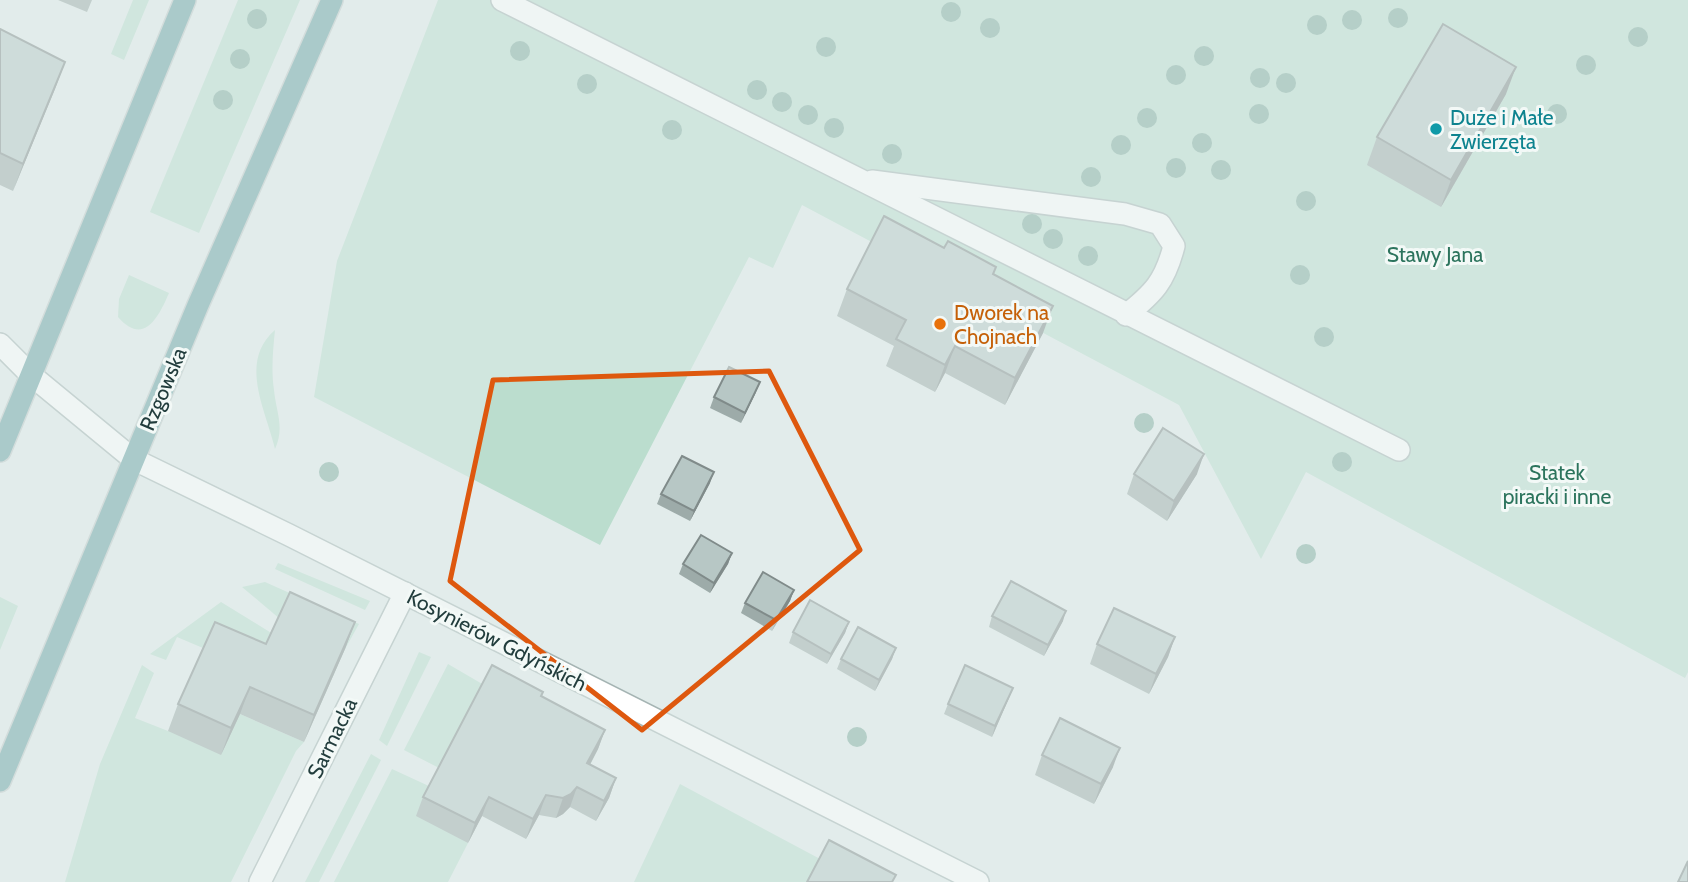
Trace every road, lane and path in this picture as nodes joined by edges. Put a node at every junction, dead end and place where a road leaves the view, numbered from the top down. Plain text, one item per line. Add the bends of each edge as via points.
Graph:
1 (185, 0) edge
2 (332, 0) edge
3 (502, 0) edge
4 (856, 179) junction
5 (1126, 315) junction
6 (0, 344) edge
7 (31, 375) junction
8 (1399, 450) dead end
9 (0, 451) edge
10 (133, 459) junction
11 (405, 593) junction
12 (0, 781) edge
13 (261, 882) edge
14 (978, 882) edge

1 - 7 main road
2 - 10 main road, Rzgowska
3 - 4 street
4 - 5 street
4 - 5 street via 1125,214 1160,224 1174,246 1168,269 1150,296
5 - 8 street
6 - 7 street, Kosynierów Gdyńskich
7 - 9 main road
7 - 10 street, Kosynierów Gdyńskich
10 - 11 street, Kosynierów Gdyńskich
10 - 12 main road, Rzgowska
11 - 13 street, Sarmacka
11 - 14 street, Kosynierów Gdyńskich

